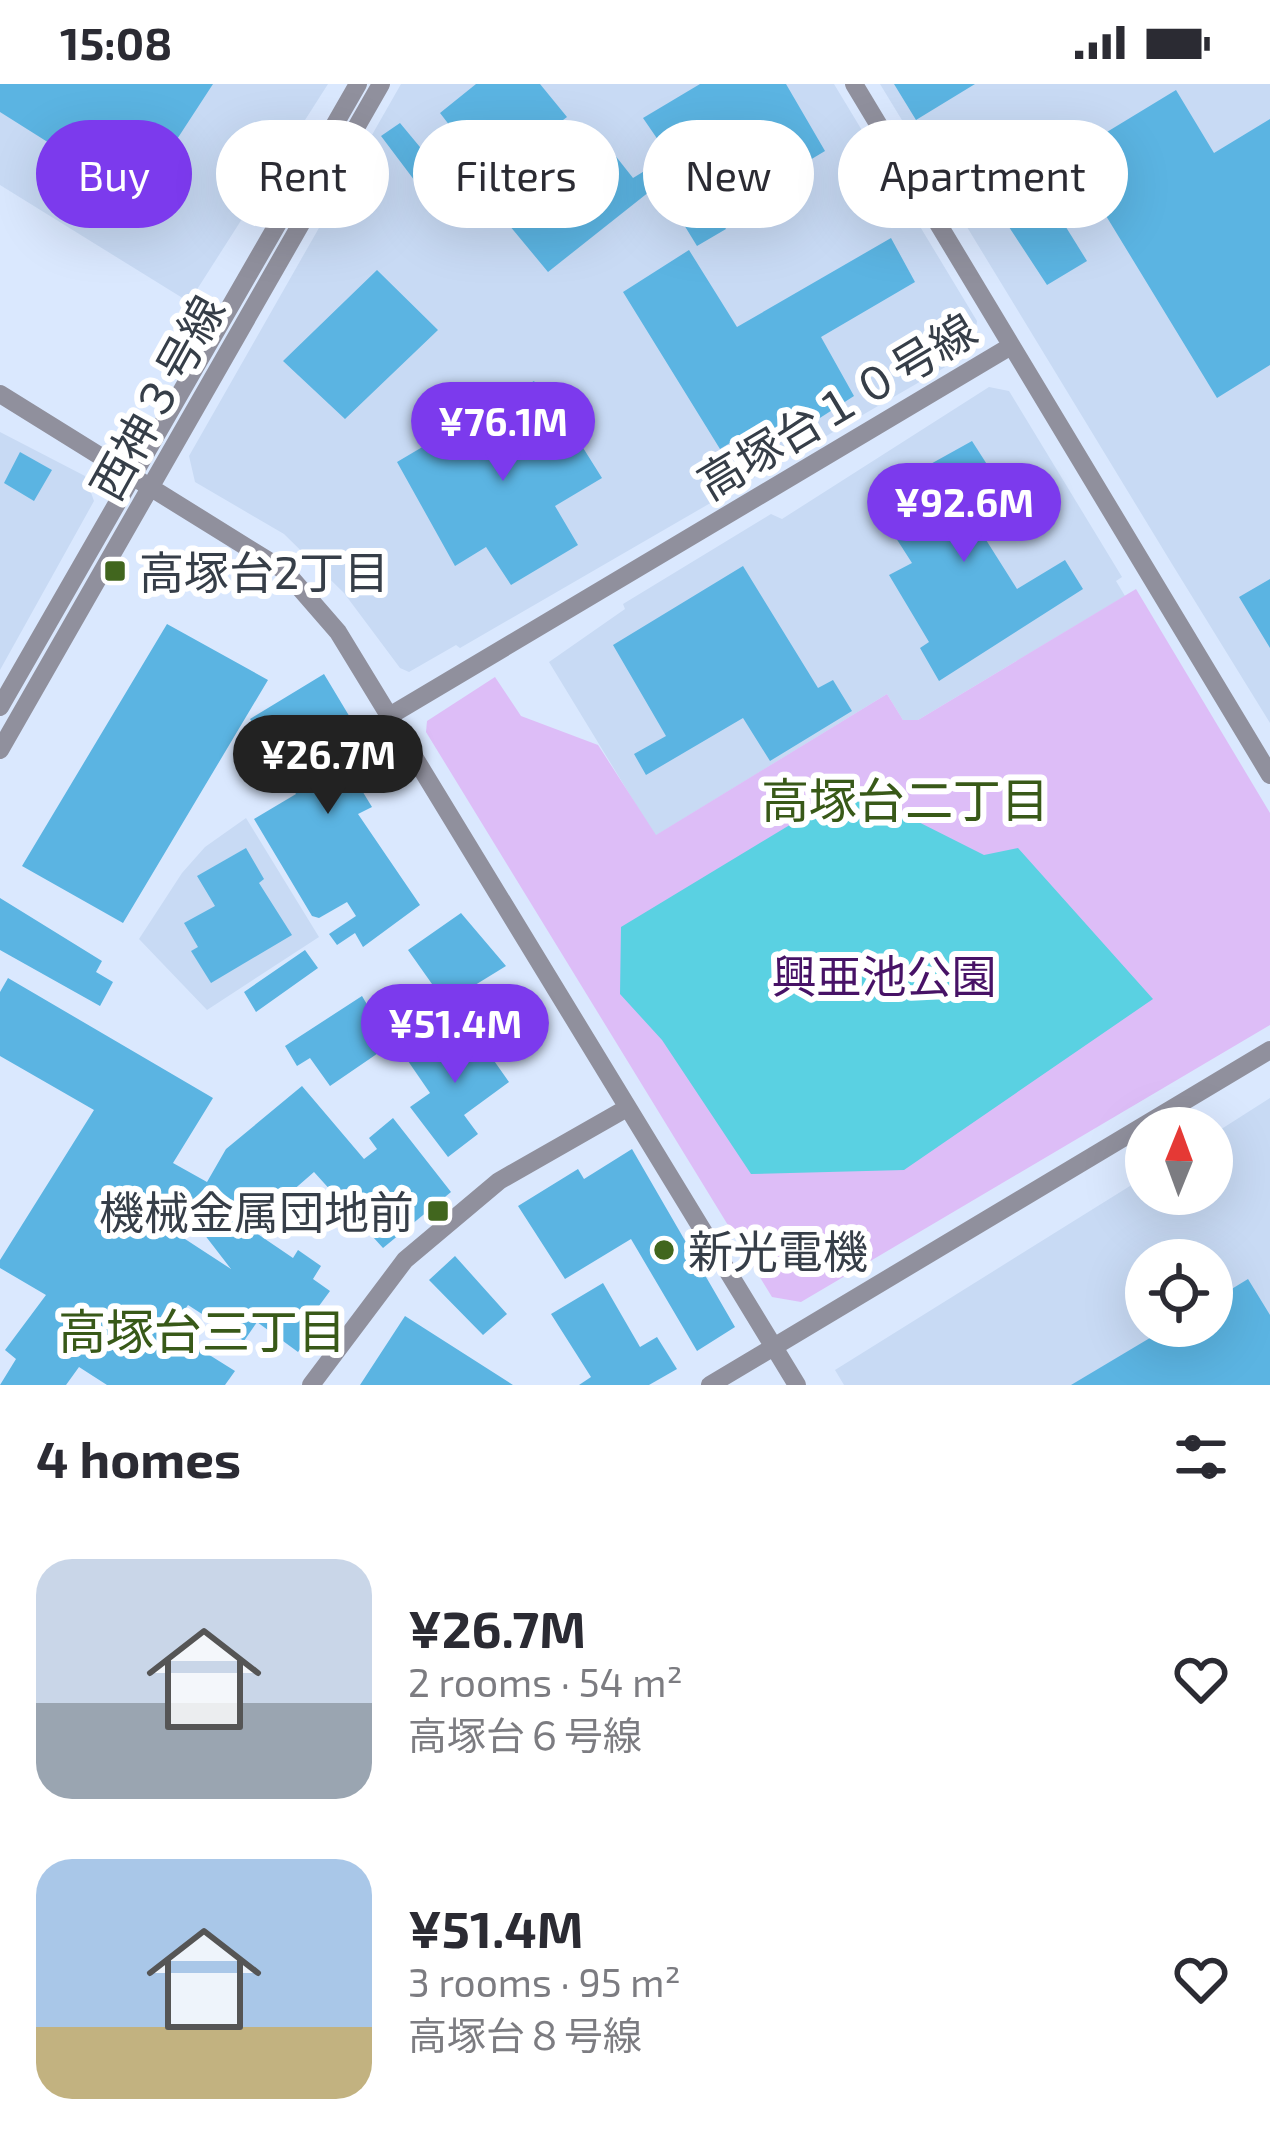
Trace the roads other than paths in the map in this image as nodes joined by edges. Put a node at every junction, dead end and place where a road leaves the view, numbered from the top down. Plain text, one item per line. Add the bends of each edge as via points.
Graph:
1 (358, 84) edge
2 (381, 84) edge
3 (854, 84) edge
4 (1011, 346) junction
5 (0, 394) edge
6 (133, 474) junction
7 (152, 484) junction
8 (0, 707) edge
9 (391, 715) junction
10 (0, 749) edge
11 (1270, 775) edge
12 (1270, 1050) edge
13 (627, 1108) junction
14 (775, 1347) junction
15 (311, 1385) edge
16 (710, 1385) edge
17 (797, 1385) edge

1 - 6 street, 西神３号線
2 - 7 street, 西神３号線
3 - 4 street
4 - 9 street, 高塚台１０号線
4 - 11 street
5 - 6 street
6 - 7 street
6 - 8 street, 西神３号線
7 - 9 street via 285,571 338,632
7 - 10 street, 西神３号線
9 - 13 street
12 - 14 street
13 - 14 street
13 - 15 street via 499,1181 405,1260
14 - 16 street
14 - 17 street

